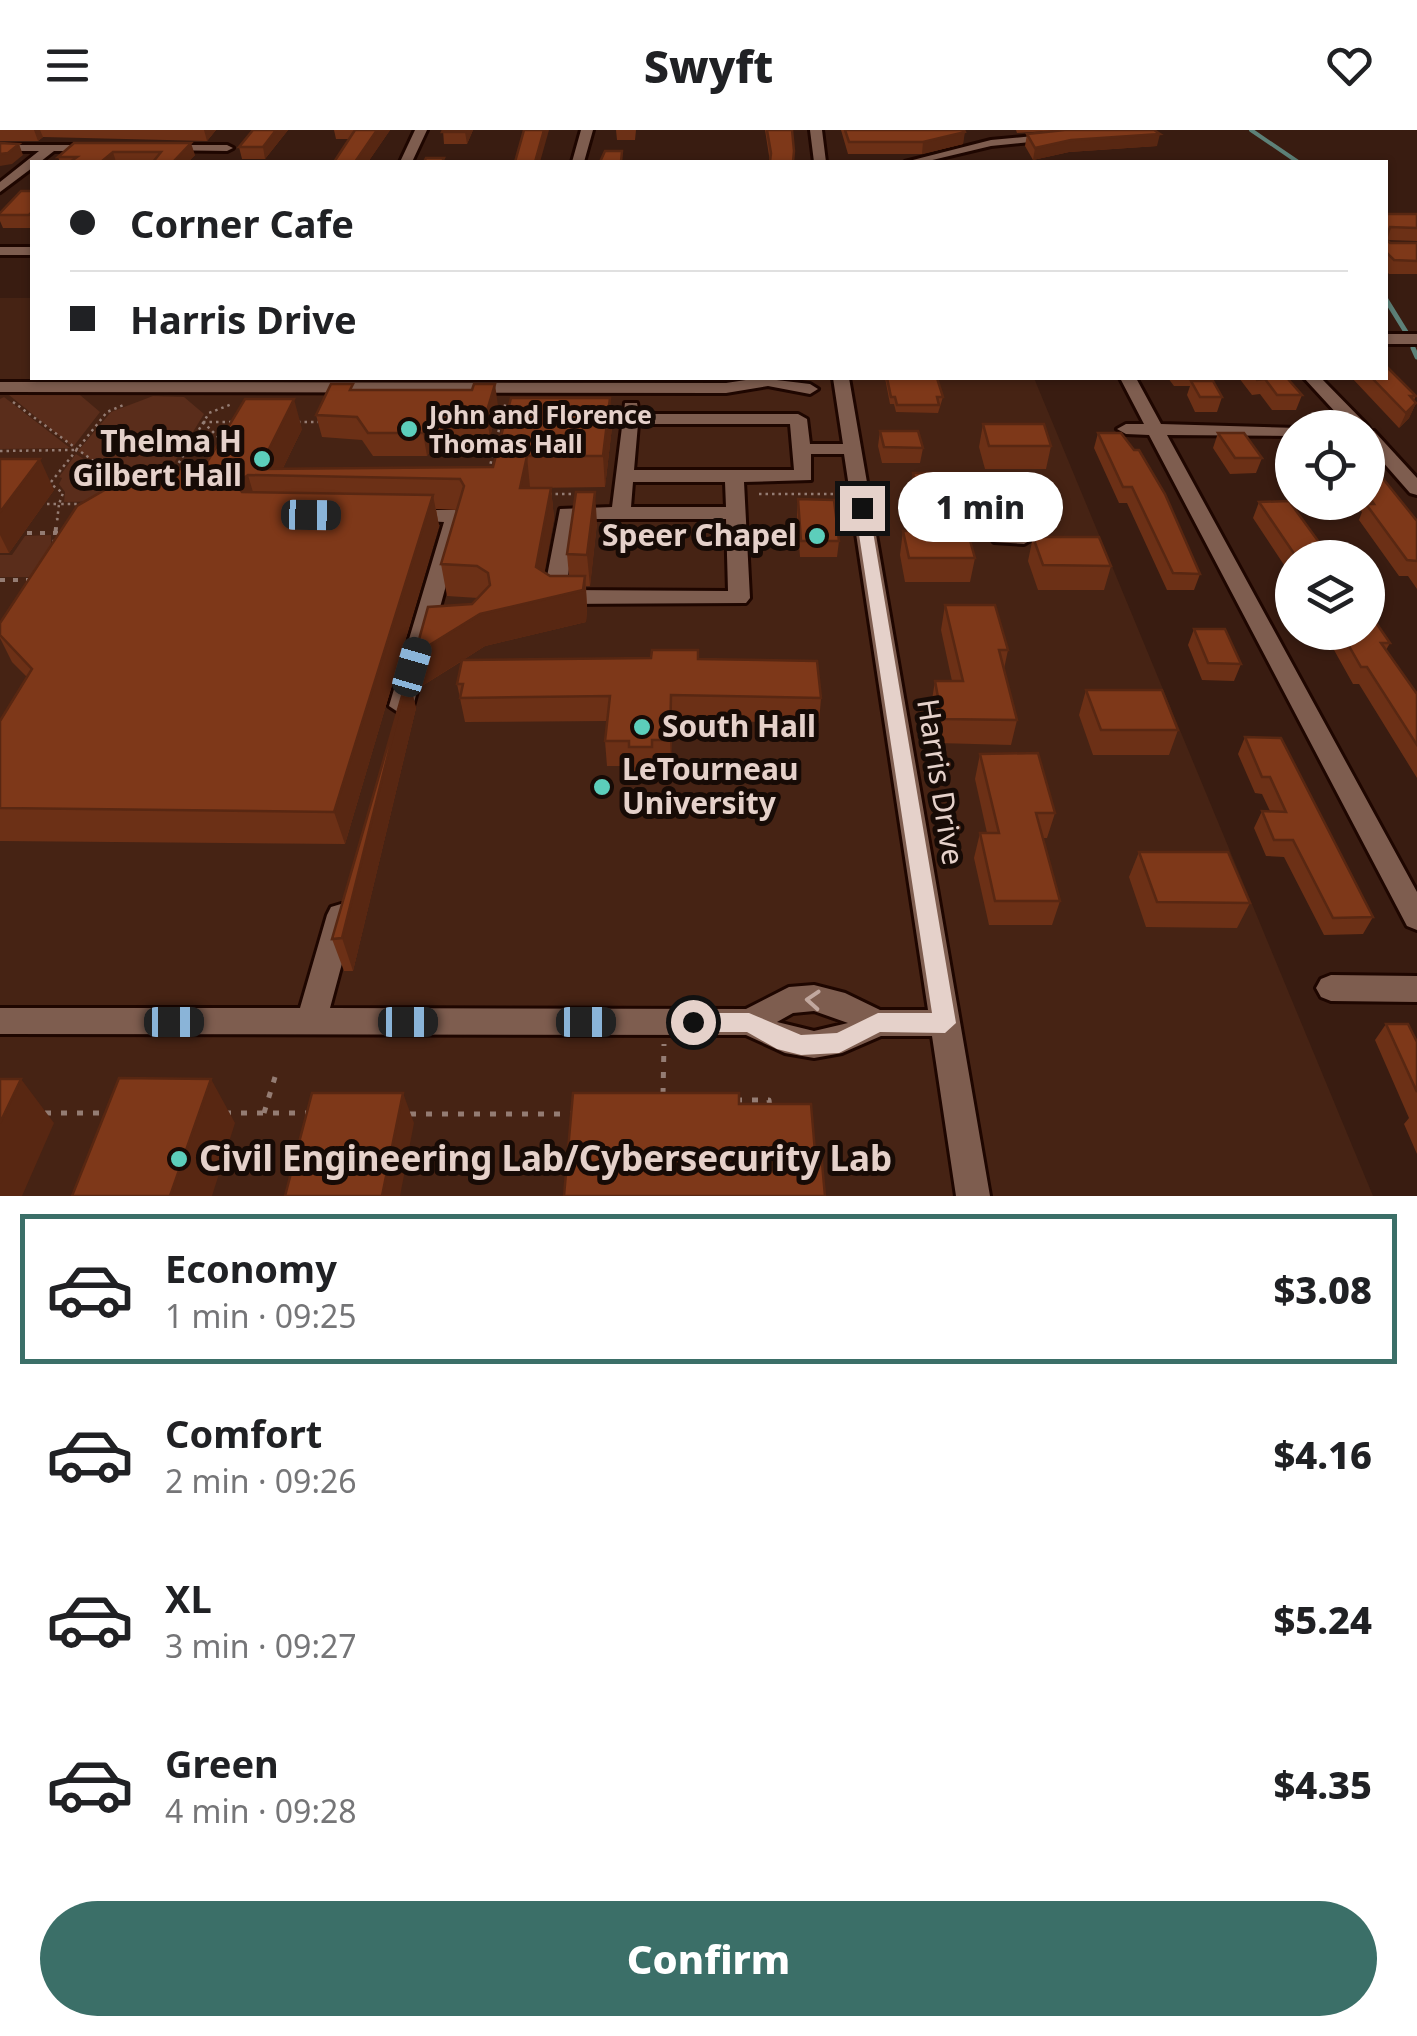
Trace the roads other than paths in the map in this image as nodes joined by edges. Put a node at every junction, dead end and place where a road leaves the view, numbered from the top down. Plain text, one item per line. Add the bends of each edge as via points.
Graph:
1 (421, 130) edge
2 (587, 130) edge
3 (816, 130) edge
4 (984, 130) edge
5 (1072, 136) edge
6 (990, 143) junction
7 (0, 148) edge
8 (51, 148) junction
9 (110, 148) edge
10 (149, 148) edge
11 (36, 160) edge
12 (219, 160) edge
13 (407, 160) edge
14 (579, 160) edge
15 (820, 160) edge
16 (919, 160) edge
17 (30, 164) edge
18 (0, 188) edge
19 (0, 251) edge
20 (30, 251) edge
21 (1388, 339) edge
22 (1417, 339) edge
23 (1129, 380) edge
24 (1314, 380) edge
25 (842, 383) edge
26 (633, 388) junction
27 (3, 392) edge
28 (1343, 410) edge
29 (630, 420) junction
30 (1126, 429) dead end
31 (1156, 430) junction
32 (1275, 431) edge
33 (801, 448) junction
34 (852, 448) junction
35 (1385, 454) edge
36 (624, 476) junction
37 (734, 476) junction
38 (1417, 490) edge
39 (621, 513) junction
40 (736, 513) junction
41 (396, 516) edge
42 (1001, 538) dead end
43 (1024, 538) dead end
44 (394, 728) edge
45 (348, 893) edge
46 (1417, 918) edge
47 (1331, 988) dead end
48 (1417, 989) edge
49 (0, 1021) edge
50 (311, 1022) junction
51 (749, 1022) junction
52 (878, 1023) junction
53 (945, 1023) junction
54 (973, 1196) edge

1 - 13 street
2 - 14 street
3 - 15 street
4 - 6 street
5 - 6 street
6 - 16 street
7 - 8 street
8 - 9 street
8 - 11 street
10 - 12 street via 231,144
17 - 18 street
19 - 20 street
21 - 22 street
23 - 31 street
24 - 28 street
25 - 26 street via 762,396 726,388
25 - 34 street, Harris Drive
26 - 27 street
26 - 29 street
29 - 33 street via 798,420
29 - 36 street
30 - 31 street
31 - 32 street
31 - 46 street
33 - 34 street
33 - 37 street via 804,476
34 - 53 street, Harris Drive
35 - 38 street
36 - 37 street
36 - 39 street
37 - 40 street
39 - 40 street
39 - 40 street via 567,513 554,596 739,598
41 - 44 street via 455,516 437,617
42 - 43 street
45 - 50 street
47 - 48 street
49 - 50 street
50 - 51 street
51 - 52 street via 801,1045 839,1043
52 -> 51 street via 814,998 789,1000
52 - 53 street
53 - 54 street, Harris Drive

